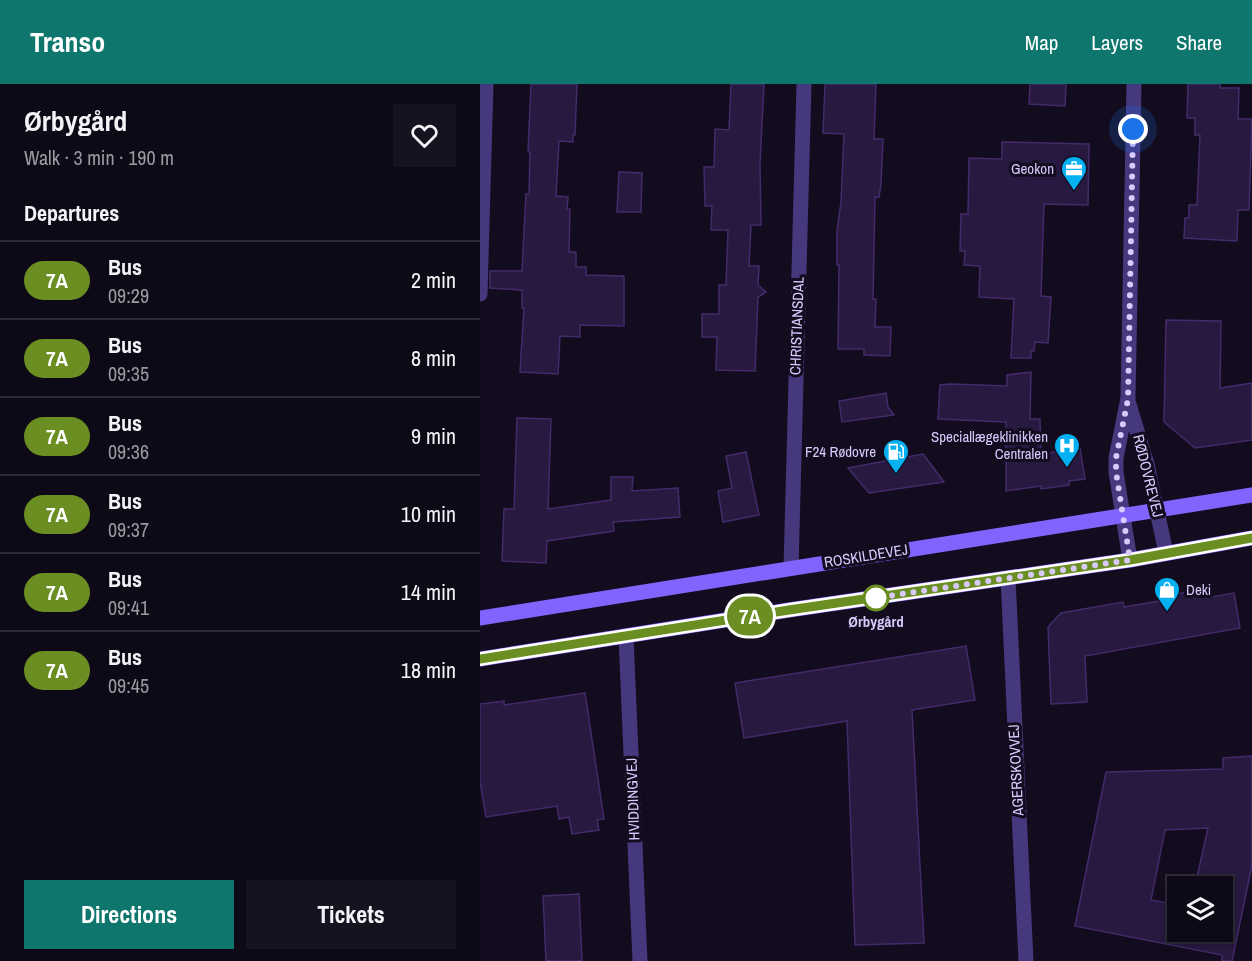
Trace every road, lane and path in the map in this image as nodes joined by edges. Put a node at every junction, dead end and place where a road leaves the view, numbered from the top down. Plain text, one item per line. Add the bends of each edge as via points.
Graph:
1 (486, 84) edge
2 (804, 84) edge
3 (1134, 84) edge
4 (480, 294) edge
5 (1128, 399) junction
6 (1252, 495) edge
7 (1156, 509) junction
8 (1122, 515) junction
9 (1252, 538) edge
10 (1166, 553) junction
11 (1130, 560) junction
12 (791, 568) junction
13 (1008, 578) junction
14 (480, 618) edge
15 (626, 637) junction
16 (480, 659) edge
17 (640, 961) edge
18 (1026, 961) edge

1 - 4 street
2 - 12 street, CHRISTIANSDAL
3 - 5 street, RØDOVREVEJ
5 - 7 street, RØDOVREVEJ
5 - 8 street, RØDOVREVEJ via 1116,458
6 - 7 main road, ROSKILDEVEJ
7 - 8 main road, ROSKILDEVEJ
7 - 10 street, RØDOVREVEJ
8 - 11 street, RØDOVREVEJ
8 - 12 main road, ROSKILDEVEJ
9 - 10 main road
10 - 11 main road
11 - 13 main road
12 - 14 main road, ROSKILDEVEJ
13 - 15 main road
13 - 18 street, AGERSKOVVEJ
15 - 16 main road
15 - 17 street, HVIDDINGVEJ

